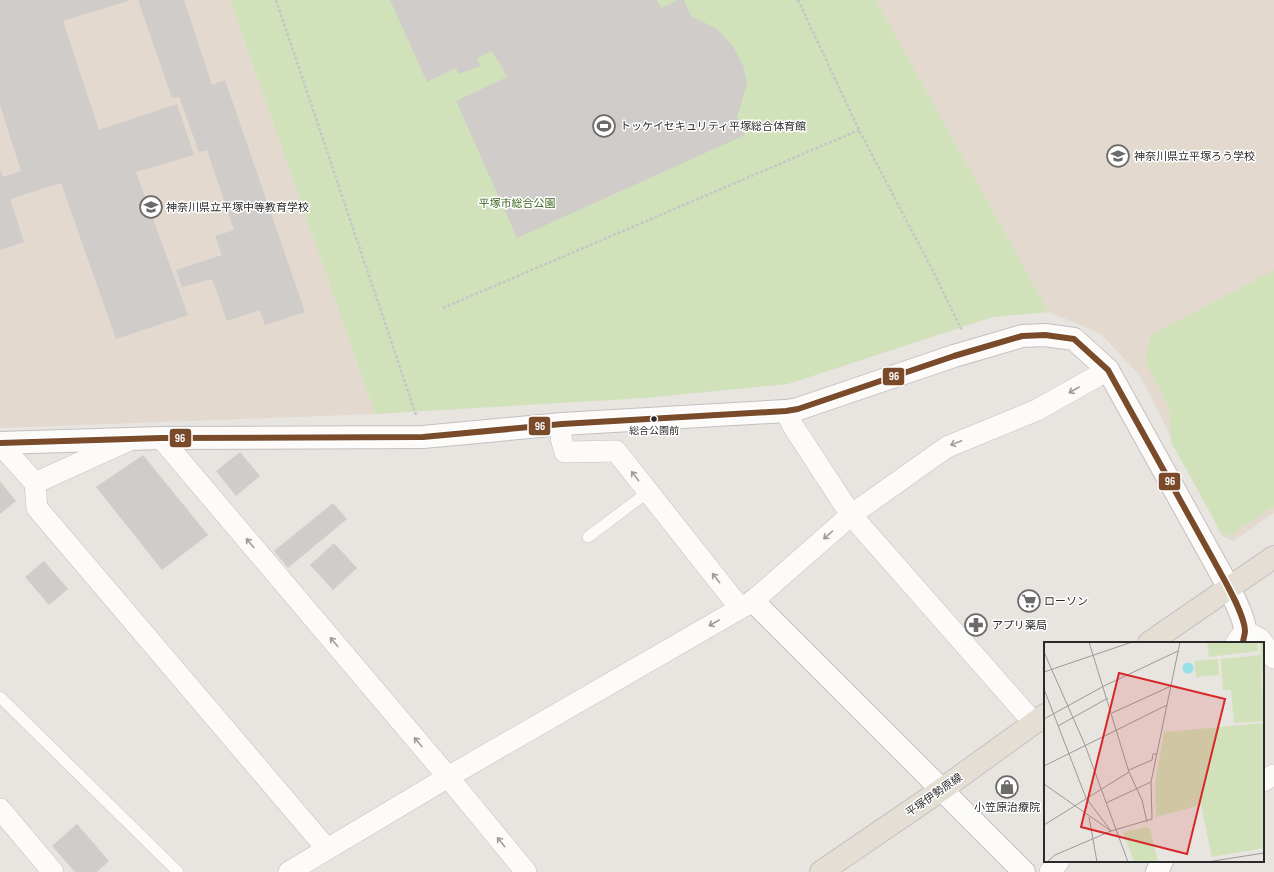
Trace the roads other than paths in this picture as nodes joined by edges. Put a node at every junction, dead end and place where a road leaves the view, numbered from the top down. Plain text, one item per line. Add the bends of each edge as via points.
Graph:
1 (1108, 370) junction
2 (786, 411) junction
3 (562, 424) junction
4 (161, 438) junction
5 (132, 439) junction
6 (0, 443) edge
7 (35, 483) junction
8 (648, 492) junction
9 (851, 515) junction
10 (588, 537) dead end
11 (1274, 557) edge
12 (1229, 588) junction
13 (747, 605) junction
14 (1241, 639) edge
15 (1150, 642) edge
16 (1262, 642) edge
17 (1264, 644) edge
18 (1274, 658) edge
19 (0, 697) edge
20 (1040, 719) edge
21 (1274, 775) edge
22 (448, 777) junction
23 (1264, 780) edge
24 (941, 790) junction
25 (0, 809) edge
26 (326, 849) junction
27 (1058, 862) edge
28 (1162, 862) edge
29 (53, 872) edge
30 (178, 872) edge
31 (289, 872) edge
32 (526, 872) edge
33 (821, 872) edge
34 (1024, 872) edge
35 (1050, 872) edge
36 (1157, 872) edge

1 - 2 street via 1074,339 1046,335 1022,336
1 -> 9 street via 1037,410 947,447
1 - 12 street
2 - 3 street
2 - 9 street via 793,426
3 - 4 street via 423,437
8 -> 3 street via 616,451 565,452 561,438
4 - 5 street
22 -> 4 street
5 - 6 street
5 - 7 street
6 - 7 street
7 - 26 street via 37,508
8 - 10 lane
13 -> 8 street
9 -> 13 street
9 - 20 street
11 - 12 main road
12 - 14 street via 1244,622
12 - 15 main road
13 -> 22 street
13 - 24 street
14 - 16 street via 1260,639
17 - 18 street
19 - 30 lane
20 - 24 main road, 平塚伊勢原線
21 - 23 street
22 - 26 street
32 -> 22 street
24 - 33 main road, 平塚伊勢原線
24 - 34 street
25 - 29 street
26 - 31 street
27 - 35 street
28 - 36 street

